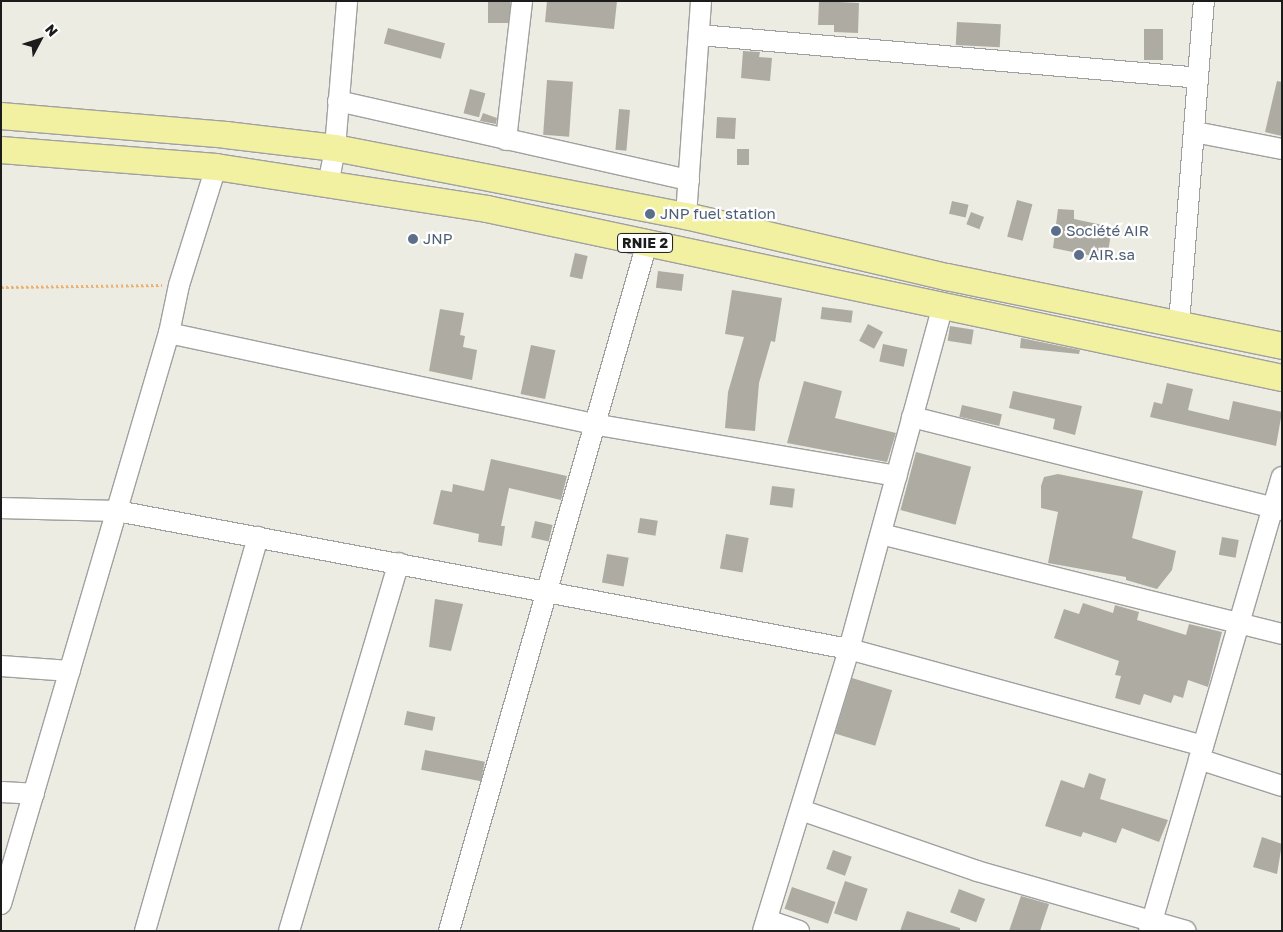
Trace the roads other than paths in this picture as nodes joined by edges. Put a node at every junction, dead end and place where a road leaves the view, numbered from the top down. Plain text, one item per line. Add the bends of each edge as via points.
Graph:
1 (347, 1) edge
2 (522, 1) edge
3 (701, 1) edge
4 (1204, 1) edge
5 (699, 35) junction
6 (1196, 78) junction
7 (338, 101) junction
8 (1, 116) edge
9 (1195, 132) junction
10 (506, 140) junction
11 (334, 148) junction
12 (1282, 149) edge
13 (1, 150) edge
14 (216, 167) junction
15 (689, 180) junction
16 (328, 184) junction
17 (686, 216) junction
18 (647, 244) junction
19 (943, 306) junction
20 (1179, 324) junction
21 (169, 333) junction
22 (1282, 346) edge
23 (1282, 378) edge
24 (912, 417) junction
25 (593, 424) junction
26 (897, 476) junction
27 (1282, 477) edge
28 (1, 508) edge
29 (1277, 509) edge
30 (117, 511) junction
31 (881, 534) junction
32 (258, 537) junction
33 (399, 563) junction
34 (546, 590) junction
35 (1239, 622) junction
36 (1282, 634) edge
37 (850, 649) junction
38 (1, 666) edge
39 (70, 671) junction
40 (1201, 753) junction
41 (1282, 786) edge
42 (1, 792) edge
43 (34, 794) junction
44 (801, 810) junction
45 (1, 904) edge
46 (765, 925) edge
47 (1150, 926) edge
48 (144, 931) edge
49 (289, 931) edge
50 (449, 931) edge
51 (799, 931) edge
52 (1186, 931) edge

1 - 7 street
2 - 10 street
3 - 5 street
4 - 6 street
5 - 6 street
5 - 15 street
6 - 9 street
7 - 10 street
7 - 11 street
8 - 11 main road, RNIE 2 via 226,135
9 - 12 street
9 - 20 street
10 - 15 street
11 - 16 street
11 - 17 main road, RNIE 2
13 - 14 main road, RNIE 2
14 - 16 main road, RNIE 2
14 - 21 street via 179,285
15 - 17 street
16 - 18 main road, RNIE 2 via 487,210
17 - 20 main road, RNIE 2 via 947,277
18 - 19 main road, RNIE 2
18 - 25 street
19 - 23 main road, RNIE 2
19 - 24 street
20 - 22 main road, RNIE 2
21 - 25 street
21 - 30 street
24 - 26 street
24 - 29 street
25 - 26 street
25 - 34 street
26 - 31 street
27 - 29 street
28 - 30 street
29 - 35 street
30 - 32 street
30 - 39 street
31 - 35 street
31 - 37 street
32 - 33 street
32 - 48 street
33 - 34 street
33 - 49 street
34 - 37 street
34 - 50 street
35 - 36 street
35 - 40 street
37 - 40 street
37 - 44 street
38 - 39 street
39 - 43 street
40 - 41 street
40 - 47 street
42 - 43 street
43 - 45 street
44 - 46 street
44 - 47 street
46 - 51 street
47 - 52 street

